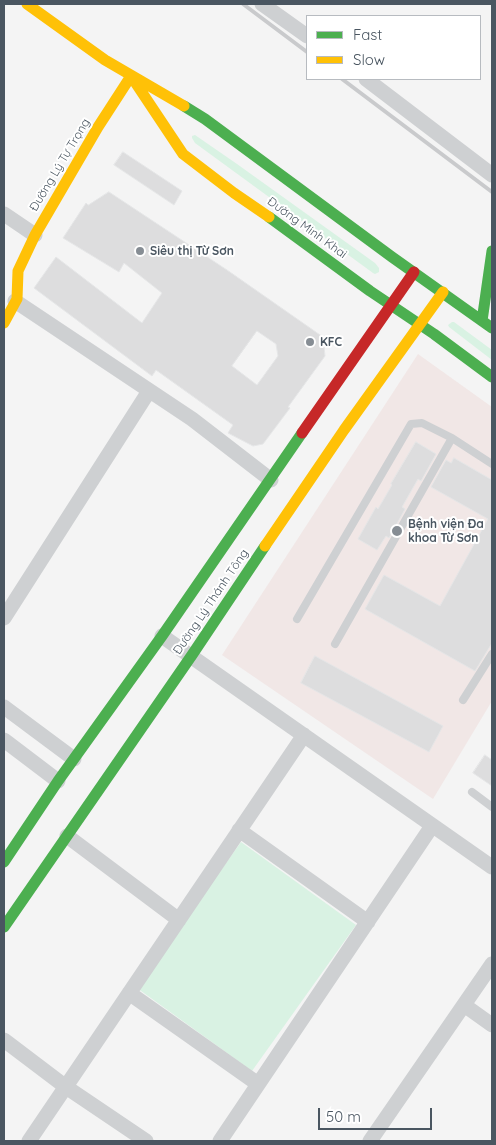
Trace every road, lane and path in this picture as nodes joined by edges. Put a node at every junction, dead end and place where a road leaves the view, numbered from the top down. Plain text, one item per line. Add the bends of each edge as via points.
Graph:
1 (27, 4) edge
2 (262, 4) edge
3 (306, 35) edge
4 (131, 76) junction
5 (367, 80) edge
6 (492, 175) edge
7 (4, 214) edge
8 (35, 235) junction
9 (492, 251) edge
10 (18, 271) junction
11 (414, 272) junction
12 (4, 278) edge
13 (443, 292) junction
14 (16, 301) junction
15 (391, 306) junction
16 (482, 321) junction
17 (4, 323) edge
18 (419, 324) junction
19 (492, 328) edge
20 (492, 377) edge
21 (149, 390) junction
22 (452, 438) junction
23 (492, 464) edge
24 (274, 482) junction
25 (4, 618) edge
26 (297, 619) dead end
27 (162, 636) junction
28 (335, 644) dead end
29 (492, 654) edge
30 (192, 655) junction
31 (464, 700) dead end
32 (4, 707) edge
33 (304, 735) junction
34 (4, 740) edge
35 (74, 759) junction
36 (58, 781) junction
37 (472, 792) dead end
38 (492, 807) edge
39 (432, 826) junction
40 (239, 830) junction
41 (67, 836) junction
42 (4, 862) edge
43 (492, 865) edge
44 (179, 920) junction
45 (368, 922) junction
46 (4, 927) edge
47 (492, 964) edge
48 (130, 993) junction
49 (464, 1005) junction
50 (492, 1025) edge
51 (4, 1040) edge
52 (258, 1084) junction
53 (66, 1087) junction
54 (29, 1141) edge
55 (146, 1141) edge
56 (220, 1141) edge
57 (370, 1141) edge

1 - 4 main road, Đường Minh Khai
2 - 3 street
4 - 8 main road, Đường Lý Tự Trọng
4 - 11 main road, Đường Minh Khai via 206,119
4 - 15 main road, Đường Minh Khai via 183,154
5 - 6 street
7 - 8 street
8 - 10 main road, Đường Lý Tự Trọng
9 - 16 main road
10 - 12 main road
10 - 14 main road, Đường Lý Tự Trọng
11 - 13 main road, Đường Minh Khai
11 - 15 main road, Đường Lý Thánh Tông
13 - 16 main road, Đường Minh Khai
13 - 18 main road, Đường Lý Thánh Tông
14 - 17 main road, Đường Lý Tự Trọng
14 - 21 street
15 - 18 main road, Đường Minh Khai
15 - 24 main road, Đường Lý Thánh Tông
16 - 19 main road, Đường Minh Khai
18 - 20 main road, Đường Minh Khai
18 - 30 main road, Đường Lý Thánh Tông via 294,497
21 - 24 street
21 - 25 street
22 - 23 lane
22 - 26 lane via 422,423 411,424
22 - 28 lane
24 - 27 main road, Đường Lý Thánh Tông
27 - 30 street
27 - 35 main road, Đường Lý Thánh Tông
29 - 31 lane
30 - 33 street
30 - 41 main road, Đường Lý Thánh Tông
32 - 35 street
33 - 39 street
33 - 40 street
34 - 36 street
35 - 36 main road, Đường Lý Thánh Tông
36 - 42 main road, Đường Lý Thánh Tông
37 - 38 lane
39 - 43 street
39 - 45 street
40 - 44 street
40 - 45 street
41 - 44 street
41 - 46 main road, Đường Lý Thánh Tông
44 - 48 street
45 - 52 street
47 - 49 street
48 - 52 street
48 - 53 street
49 - 50 street
49 - 57 street
51 - 53 street
52 - 56 street
53 - 54 street
53 - 55 street

